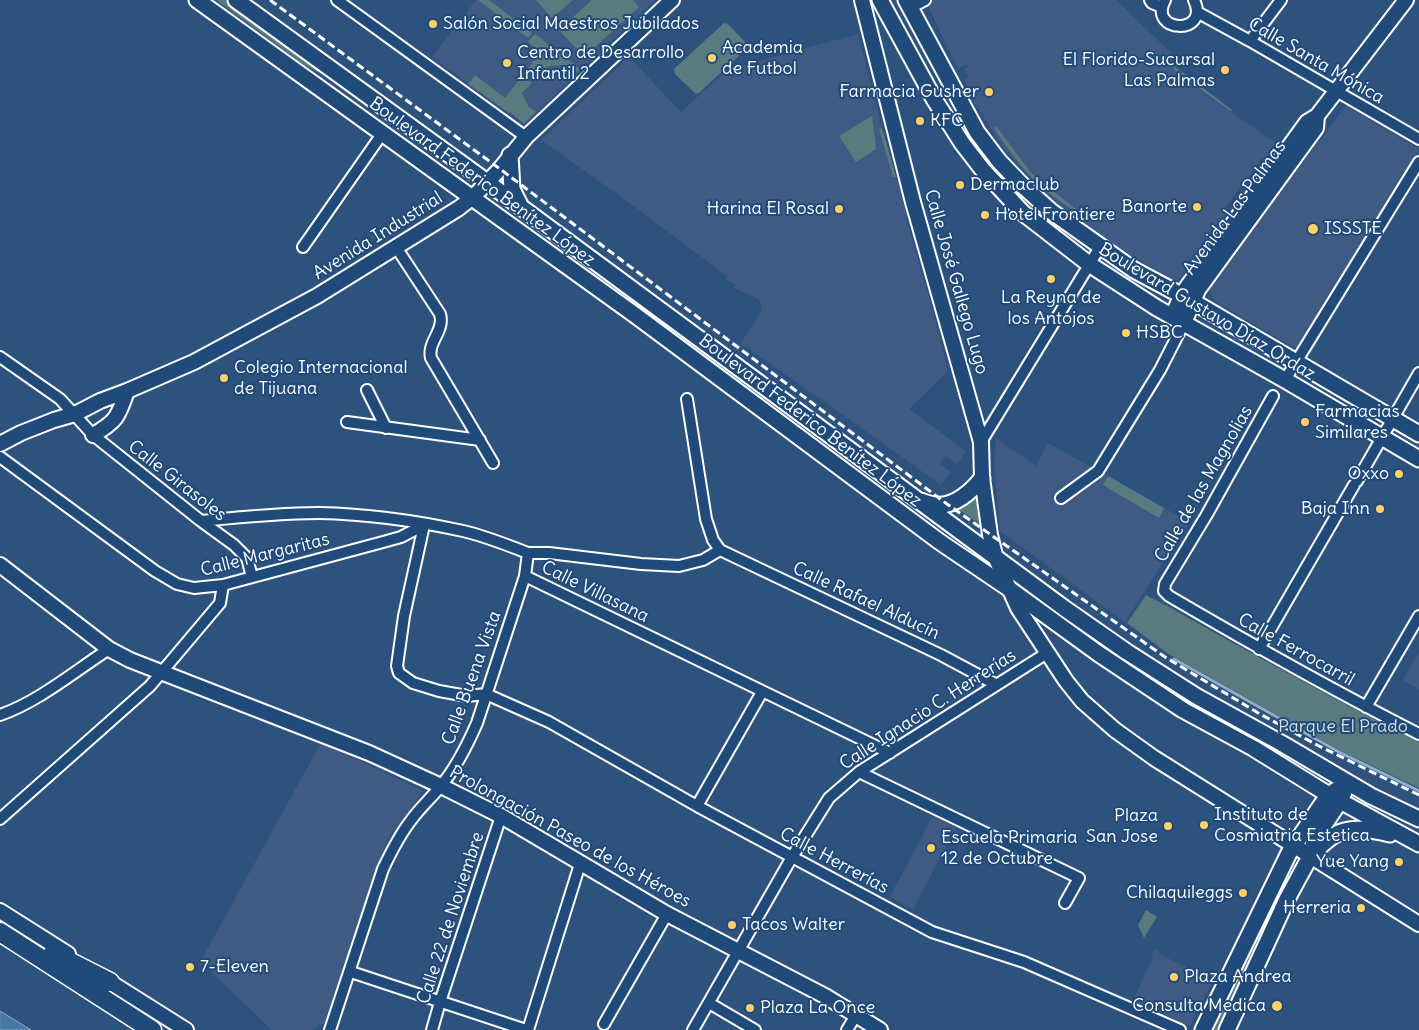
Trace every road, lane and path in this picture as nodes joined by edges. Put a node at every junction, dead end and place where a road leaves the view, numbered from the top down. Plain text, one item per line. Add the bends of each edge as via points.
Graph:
1 (197, 0) edge
2 (236, 0) edge
3 (337, 0) edge
4 (672, 0) edge
5 (862, 0) edge
6 (880, 0) edge
7 (925, 0) edge
8 (1150, 0) edge
9 (1194, 0) edge
10 (1281, 0) edge
11 (1406, 0) edge
12 (1164, 3) edge
13 (908, 4) edge
14 (1197, 12) junction
15 (1250, 41) junction
16 (1336, 92) junction
17 (382, 134) junction
18 (526, 137) junction
19 (1419, 139) edge
20 (510, 155) junction
21 (1419, 162) edge
22 (487, 182) junction
23 (473, 197) junction
24 (520, 207) junction
25 (303, 247) dead end
26 (396, 247) junction
27 (1100, 247) junction
28 (1089, 264) junction
29 (1186, 298) junction
30 (1178, 320) junction
31 (0, 357) edge
32 (1296, 362) junction
33 (1419, 373) edge
34 (1285, 380) junction
35 (367, 390) dead end
36 (127, 391) junction
37 (1272, 396) dead end
38 (687, 399) dead end
39 (75, 414) junction
40 (1392, 418) junction
41 (347, 422) dead end
42 (386, 428) junction
43 (1419, 434) edge
44 (93, 435) junction
45 (1382, 438) junction
46 (480, 440) junction
47 (981, 442) junction
48 (0, 444) edge
49 (0, 457) edge
50 (1419, 459) edge
51 (493, 463) dead end
52 (982, 478) junction
53 (1061, 498) dead end
54 (914, 499) junction
55 (201, 521) junction
56 (424, 525) junction
57 (720, 550) junction
58 (528, 554) junction
59 (996, 558) junction
60 (0, 565) edge
61 (525, 576) junction
62 (252, 577) junction
63 (1006, 582) junction
64 (223, 585) junction
65 (1163, 588) joint
66 (1419, 616) edge
67 (109, 649) junction
68 (1259, 649) junction
69 (1047, 653) junction
70 (162, 672) junction
71 (997, 685) junction
72 (762, 692) junction
73 (486, 694) junction
74 (1366, 707) junction
75 (0, 715) edge
76 (1419, 734) edge
77 (890, 753) junction
78 (859, 772) junction
79 (1334, 774) junction
80 (441, 786) junction
81 (1337, 795) junction
82 (1371, 796) junction
83 (697, 806) junction
84 (501, 816) junction
85 (0, 819) edge
86 (1419, 819) edge
87 (1414, 842) edge
88 (1294, 845) junction
89 (1311, 856) junction
90 (792, 857) junction
91 (580, 864) junction
92 (1065, 903) dead end
93 (0, 911) edge
94 (667, 914) junction
95 (1419, 924) edge
96 (0, 926) edge
97 (0, 932) edge
98 (739, 950) junction
99 (351, 972) junction
100 (110, 982) junction
101 (440, 1002) junction
102 (709, 1003) junction
103 (856, 1015) junction
104 (604, 1024) dead end
105 (1175, 1029) edge
106 (152, 1030) edge
107 (186, 1030) edge
108 (330, 1030) edge
109 (432, 1030) edge
110 (527, 1030) edge
111 (692, 1030) edge
112 (755, 1030) edge
113 (847, 1030) edge
114 (880, 1030) edge
115 (1203, 1030) edge
116 (1226, 1030) edge

1 - 17 main road, Boulevard Federico Benítez López
2 - 22 main road, Boulevard Federico Benítez López
3 - 18 street
4 - 18 street, Avenida Industrial
5 - 47 street, Calle José Gallego Lugo via 913,202
6 - 28 main road, Boulevard Gustavo Díaz Ordaz via 934,99 970,155 1023,213
7 - 13 street
8 - 12 street via 1152,3
9 - 14 street
10 - 15 street
11 - 16 street, Avenida Las Palmas
12 - 14 street via 1163,15 1176,26 1192,22
13 - 27 main road, Boulevard Gustavo Díaz Ordaz via 964,110 999,161 1052,212
14 - 15 street, Calle Santa Mónica
15 - 16 street, Calle Santa Mónica
16 - 19 street, Calle Santa Mónica
16 - 29 street, Avenida Las Palmas via 1317,116 1316,128 1198,290
17 - 23 main road, Boulevard Federico Benítez López
17 - 25 street
18 - 20 street, Avenida Industrial
20 - 22 street, Avenida Industrial
20 - 24 main road via 512,189
21 - 32 street
22 - 23 street, Avenida Industrial
22 - 24 main road, Boulevard Federico Benítez López
23 - 26 street, Avenida Industrial
23 - 63 main road, Boulevard Federico Benítez López via 940,542
24 - 54 main road, Boulevard Federico Benítez López
26 - 36 street, Avenida Industrial via 229,344
26 - 46 street via 440,314 441,326 431,347 431,358
27 - 28 street
27 - 29 main road, Boulevard Gustavo Díaz Ordaz
28 - 30 main road, Boulevard Gustavo Díaz Ordaz
28 - 47 street
29 - 30 street, Avenida Las Palmas
29 - 32 main road, Boulevard Gustavo Díaz Ordaz
30 - 34 main road, Boulevard Gustavo Díaz Ordaz
30 - 53 street via 1160,370 1098,471
31 - 39 street, Calle Girasoles via 60,399
32 - 34 street
32 - 40 main road, Boulevard Gustavo Díaz Ordaz
33 - 40 street
34 - 45 main road, Boulevard Gustavo Díaz Ordaz
35 - 42 street
36 - 39 street, Avenida Industrial
36 - 44 street via 119,414 107,427
37 - 65 street, Calle de las Magnolias
38 - 57 street via 706,519
39 - 44 street, Calle Girasoles
39 - 48 street, Avenida Industrial via 38,425
40 - 43 main road, Boulevard Gustavo Díaz Ordaz
40 - 45 street
41 - 42 street
42 - 46 street
44 - 55 street, Calle Girasoles
45 - 50 main road, Boulevard Gustavo Díaz Ordaz
45 - 68 street
46 - 51 street
47 - 52 street, Calle José Gallego Lugo
49 - 64 street, Calle Margaritas via 177,584 194,588
52 - 54 main road via 974,489 947,504 938,506
52 - 59 street, Calle José Gallego Lugo
54 - 59 main road, Boulevard Federico Benítez López
55 - 56 street, Calle Villasana via 257,515 320,514 364,516
55 - 62 street, Calle Girasoles via 247,558
56 - 58 street, Calle Villasana via 464,531
56 - 62 street, Calle Margaritas via 392,540
56 - 73 street via 404,616 397,666 399,673 413,683 439,691 467,696
57 - 58 street via 703,560 679,566 549,553
57 - 71 street, Calle Rafael Alducín
58 - 61 street, Calle Villasana
59 - 63 street, Calle José Gallego Lugo
59 - 79 main road, Boulevard Federico Benítez López via 1135,657 1196,696
60 - 67 street, Prolongación Paseo de los Héroes
61 - 72 street, Calle Villasana
61 - 73 street, Calle Buena Vista
62 - 64 street, Calle Margaritas
63 - 69 street, Calle José Gallego Lugo via 1018,608
63 - 81 main road, Boulevard Federico Benítez López via 1099,654 1183,710
64 - 70 street via 220,604
65 - 68 street, Calle Ferrocarril via 1169,596
66 - 74 street
67 - 70 street, Prolongación Paseo de los Héroes
67 - 75 street via 38,696
68 - 74 street, Calle Ferrocarril
69 - 71 street, Calle Ignacio C. Herrerías
69 - 88 street, Calle José Gallego Lugo via 1082,701 1115,730
70 - 80 street, Prolongación Paseo de los Héroes via 369,753
70 - 85 street
71 - 77 street, Calle Ignacio C. Herrerías
72 - 77 street, Calle Villasana
72 - 83 street
73 - 80 street, Calle Buena Vista via 469,742
73 - 83 street, Calle Herrerías via 549,722
74 - 76 street, Calle Ferrocarril
77 - 78 street, Calle Ignacio C. Herrerías
78 - 90 street, Calle Ignacio C. Herrerías via 829,798
78 - 92 street via 1079,878
79 - 81 main road
79 - 82 main road, Boulevard Federico Benítez López
80 - 84 street, Prolongación Paseo de los Héroes
80 - 99 street, Calle Buena Vista via 412,819 391,851
81 - 82 main road
81 - 87 main road, Boulevard Federico Benítez López
81 - 88 main road
81 - 89 main road
82 - 86 main road, Boulevard Federico Benítez López
83 - 90 street, Calle Herrerías
84 - 91 street, Prolongación Paseo de los Héroes
84 - 101 street, Calle 22 de Noviembre
87 - 89 main road via 1370,830 1344,831 1332,836
88 - 89 street, Calle José Gallego Lugo
88 - 115 main road
89 - 95 street, Calle José Gallego Lugo
89 - 116 main road via 1287,899
90 - 98 street, Calle Ignacio C. Herrerías
90 - 105 street, Calle Herrerías via 932,932 1024,962
91 - 94 street, Prolongación Paseo de los Héroes
91 - 110 street
93 - 100 street
94 - 98 street, Prolongación Paseo de los Héroes
94 - 104 street
96 - 100 highway
97 - 106 highway
98 - 102 street, Calle Ignacio C. Herrerías
98 - 103 street, Prolongación Paseo de los Héroes
99 - 101 street
99 - 108 street, Calle Buena Vista
100 - 107 street
101 - 109 street, Calle 22 de Noviembre
101 - 110 street
102 - 111 street, Calle Ignacio C. Herrerías
102 - 112 street
103 - 113 street
103 - 114 street, Prolongación Paseo de los Héroes

